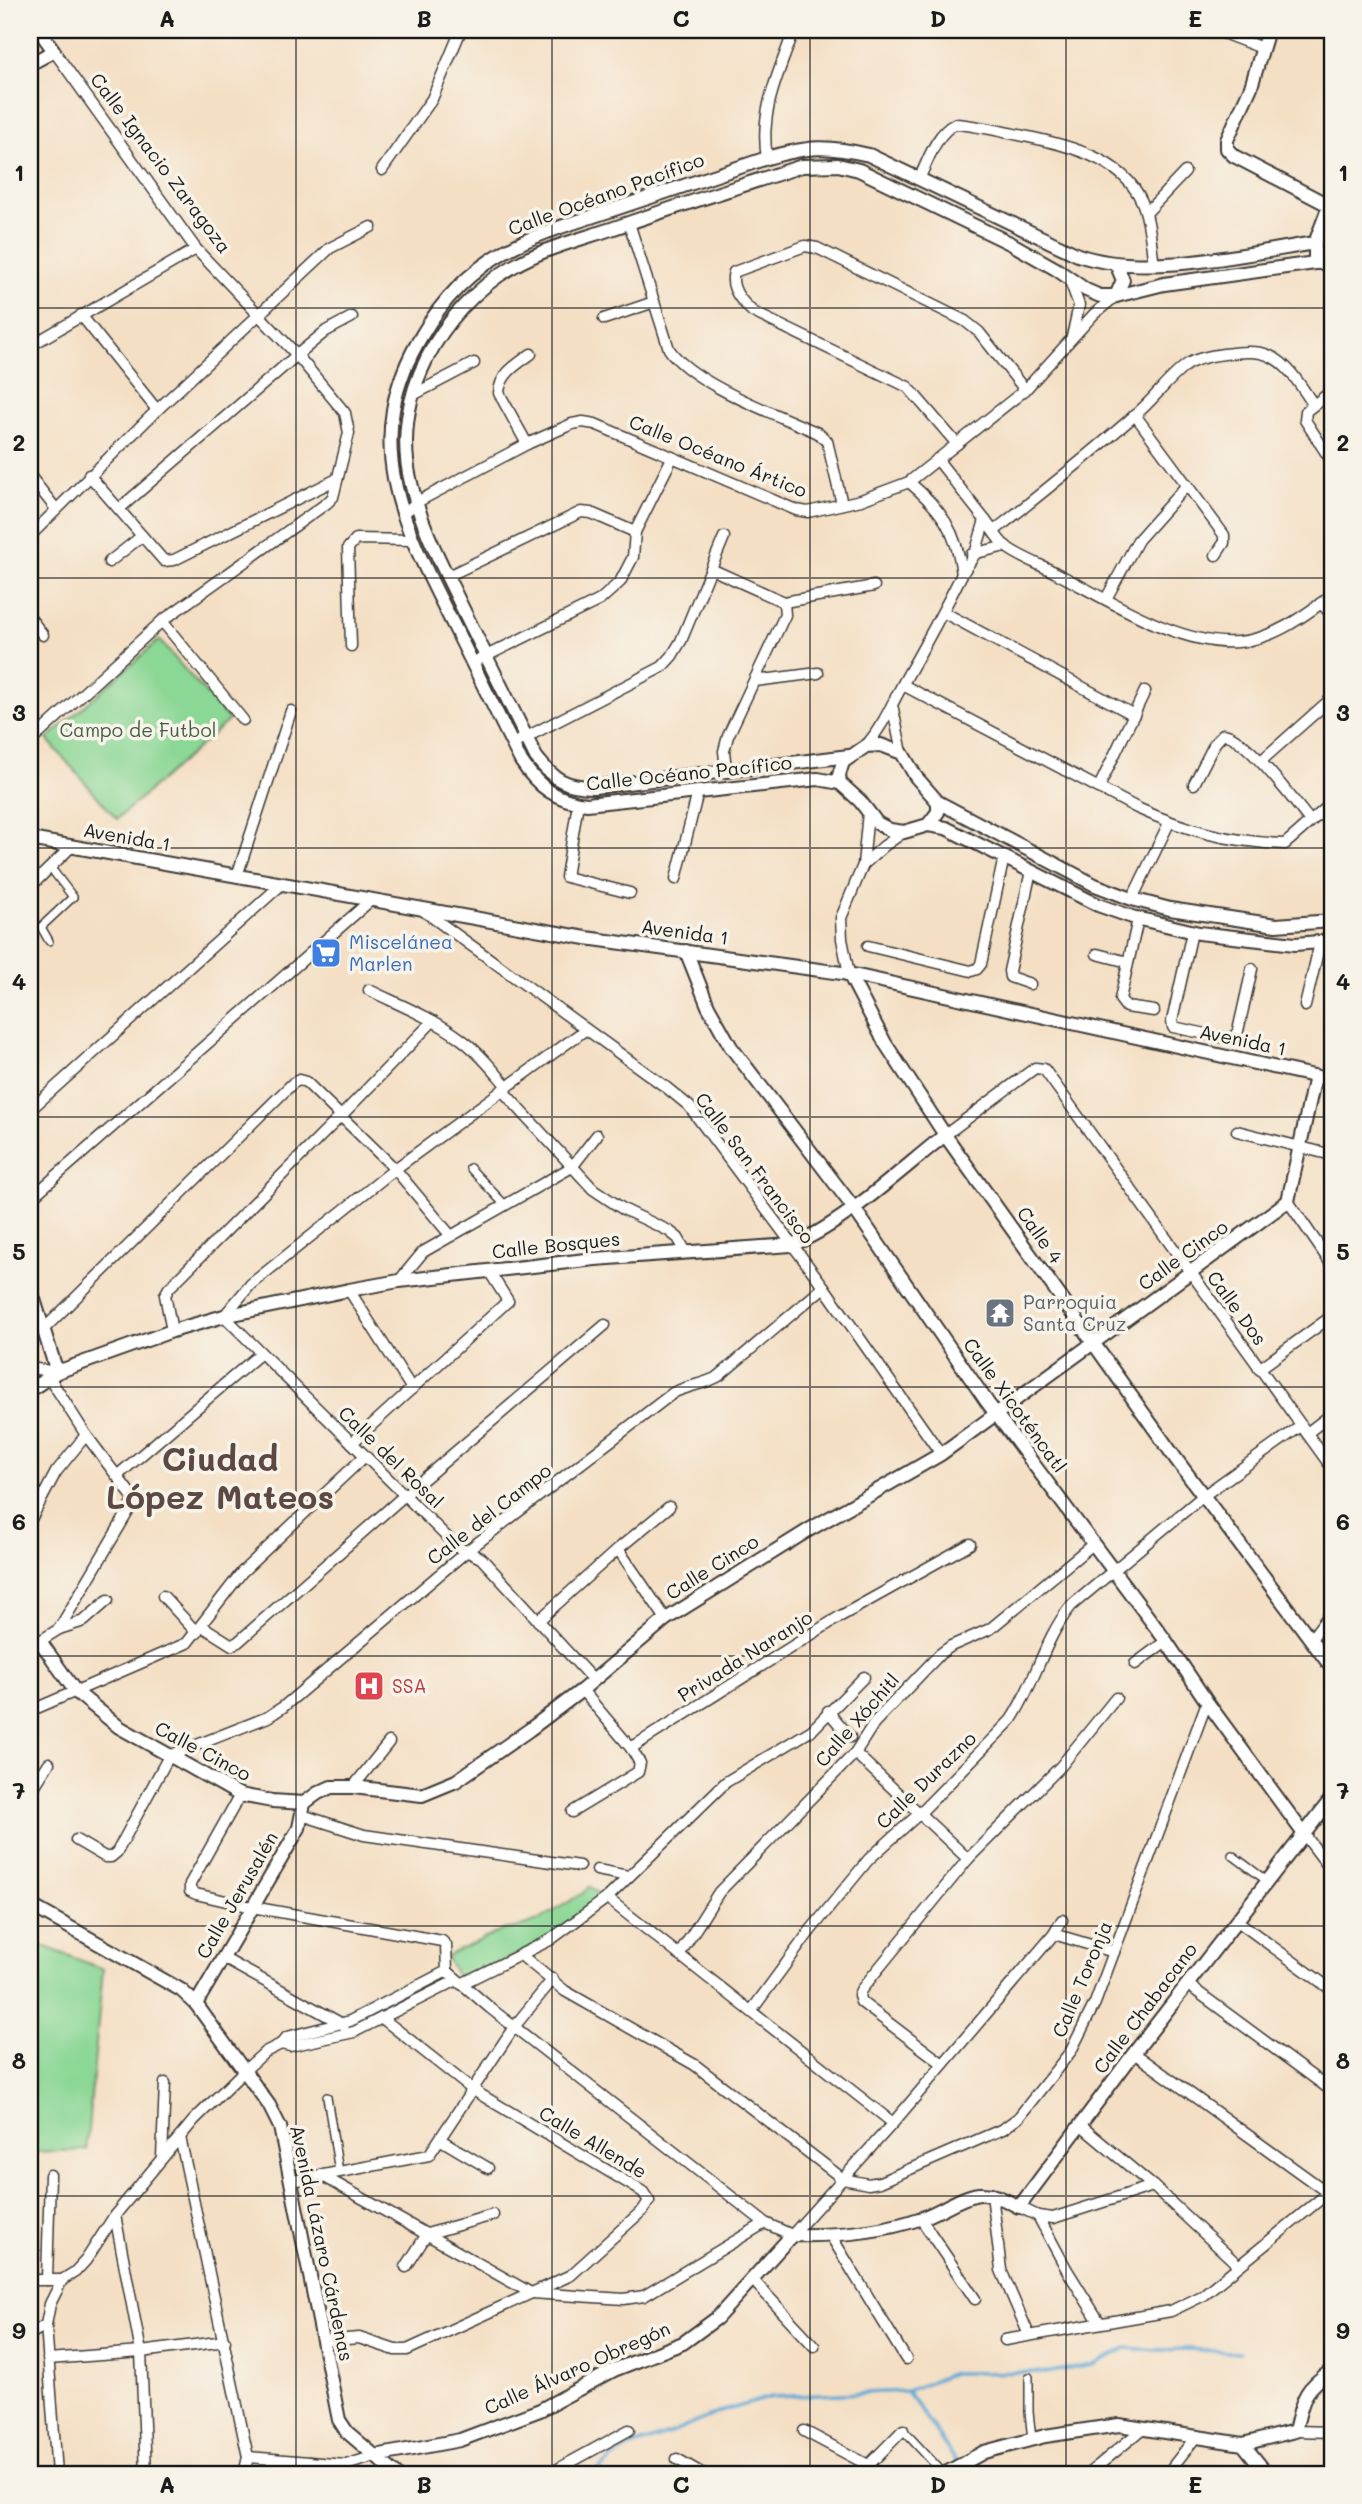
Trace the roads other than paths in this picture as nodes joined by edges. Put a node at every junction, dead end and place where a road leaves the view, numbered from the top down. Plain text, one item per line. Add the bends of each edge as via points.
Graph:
1 (39, 30) edge
2 (461, 30) edge
3 (794, 30) edge
4 (1215, 30) edge
5 (1268, 30) edge
6 (1262, 48) junction
7 (54, 51) junction
8 (30, 64) edge
9 (767, 158) junction
10 (382, 170) dead end
11 (1185, 172) dead end
12 (919, 179) junction
13 (1331, 207) edge
14 (1146, 213) junction
15 (629, 223) junction
16 (371, 227) dead end
17 (1315, 243) junction
18 (196, 249) junction
19 (1078, 255) junction
20 (1315, 262) junction
21 (1332, 262) edge
22 (1116, 264) junction
23 (1154, 265) junction
24 (1068, 276) junction
25 (1116, 296) junction
26 (654, 302) junction
27 (259, 314) junction
28 (81, 315) junction
29 (352, 317) dead end
30 (604, 319) dead end
31 (1071, 341) junction
32 (30, 346) edge
33 (531, 354) dead end
34 (297, 355) junction
35 (474, 363) dead end
36 (1025, 390) junction
37 (1332, 391) edge
38 (413, 395) junction
39 (1313, 404) junction
40 (157, 410) junction
41 (1135, 415) junction
42 (527, 444) junction
43 (957, 444) junction
44 (672, 458) junction
45 (937, 459) junction
46 (1332, 462) edge
47 (89, 475) junction
48 (30, 477) edge
49 (338, 479) junction
50 (909, 482) junction
51 (1187, 485) junction
52 (417, 502) junction
53 (842, 504) junction
54 (56, 509) junction
55 (119, 509) junction
56 (402, 515) junction
57 (985, 520) junction
58 (993, 531) junction
59 (635, 532) junction
60 (30, 537) edge
61 (142, 537) junction
62 (724, 537) dead end
63 (413, 540) junction
64 (1006, 547) junction
65 (960, 554) junction
66 (975, 554) junction
67 (1216, 555) dead end
68 (109, 562) dead end
69 (711, 569) junction
70 (962, 574) junction
71 (448, 576) junction
72 (874, 586) dead end
73 (1332, 595) edge
74 (1106, 599) junction
75 (784, 602) junction
76 (1321, 603) junction
77 (943, 612) junction
78 (1332, 615) edge
79 (30, 618) edge
80 (162, 621) junction
81 (43, 635) dead end
82 (351, 646) dead end
83 (486, 657) junction
84 (472, 663) junction
85 (818, 673) dead end
86 (755, 681) junction
87 (902, 685) junction
88 (1146, 691) dead end
89 (1332, 698) edge
90 (893, 708) junction
91 (291, 711) dead end
92 (1134, 715) junction
93 (243, 720) dead end
94 (526, 737) junction
95 (30, 742) edge
96 (513, 744) junction
97 (866, 746) junction
98 (902, 753) junction
99 (849, 756) junction
100 (1261, 761) junction
101 (726, 769) junction
102 (681, 776) junction
103 (840, 783) junction
104 (1194, 784) dead end
105 (1099, 787) junction
106 (698, 792) junction
107 (683, 794) junction
108 (937, 802) junction
109 (578, 803) junction
110 (1332, 803) edge
111 (868, 812) junction
112 (1310, 821) junction
113 (1169, 823) junction
114 (928, 825) junction
115 (904, 832) junction
116 (30, 839) edge
117 (71, 847) junction
118 (1004, 858) junction
119 (863, 865) junction
120 (50, 867) junction
121 (1031, 871) junction
122 (237, 876) junction
123 (676, 879) dead end
124 (282, 884) junction
125 (30, 887) edge
126 (630, 892) dead end
127 (1132, 899) junction
128 (371, 900) junction
129 (419, 908) junction
130 (1138, 919) junction
131 (1332, 921) edge
132 (1276, 925) junction
133 (1192, 932) junction
134 (49, 941) dead end
135 (1276, 942) junction
136 (1326, 942) edge
137 (868, 946) dead end
138 (685, 951) junction
139 (1097, 954) dead end
140 (1128, 962) junction
141 (1252, 969) dead end
142 (849, 974) junction
143 (1030, 984) dead end
144 (369, 989) dead end
145 (1305, 1006) dead end
146 (1154, 1011) dead end
147 (433, 1021) junction
148 (585, 1030) junction
149 (1040, 1068) joint
150 (1315, 1076) junction
151 (1332, 1080) edge
152 (504, 1088) junction
153 (30, 1110) edge
154 (342, 1115) junction
155 (1237, 1131) dead end
156 (597, 1135) dead end
157 (945, 1135) junction
158 (1300, 1147) junction
159 (1332, 1155) edge
160 (572, 1167) junction
161 (470, 1168) dead end
162 (395, 1169) junction
163 (30, 1199) edge
164 (1288, 1201) junction
165 (505, 1205) junction
166 (853, 1207) junction
167 (451, 1236) junction
168 (791, 1245) junction
169 (686, 1252) junction
170 (1332, 1265) edge
171 (489, 1271) junction
172 (1191, 1274) junction
173 (399, 1281) junction
174 (30, 1287) edge
175 (824, 1287) junction
176 (349, 1290) junction
177 (224, 1315) junction
178 (1332, 1317) edge
179 (605, 1325) dead end
180 (44, 1329) junction
181 (172, 1331) junction
182 (1093, 1343) junction
183 (261, 1353) junction
184 (30, 1368) edge
185 (1259, 1369) junction
186 (53, 1375) junction
187 (412, 1389) junction
188 (30, 1390) edge
189 (995, 1413) junction
190 (1332, 1414) edge
191 (1304, 1429) junction
192 (86, 1435) junction
193 (352, 1443) junction
194 (941, 1454) junction
195 (365, 1456) junction
196 (1332, 1468) edge
197 (118, 1475) junction
198 (406, 1494) junction
199 (1203, 1496) junction
200 (669, 1507) dead end
201 (30, 1521) edge
202 (970, 1544) dead end
203 (1093, 1544) junction
204 (618, 1549) junction
205 (467, 1551) junction
206 (1113, 1570) junction
207 (163, 1596) dead end
208 (108, 1600) dead end
209 (1332, 1611) edge
210 (666, 1619) junction
211 (538, 1621) junction
212 (60, 1629) junction
213 (199, 1629) junction
214 (1311, 1639) junction
215 (35, 1640) edge
216 (1166, 1641) junction
217 (1135, 1664) dead end
218 (1332, 1668) edge
219 (864, 1677) dead end
220 (593, 1680) junction
221 (582, 1689) junction
222 (75, 1691) junction
223 (1116, 1698) dead end
224 (1207, 1702) junction
225 (828, 1710) junction
226 (30, 1711) edge
227 (850, 1737) dead end
228 (389, 1742) dead end
229 (631, 1748) junction
230 (855, 1753) junction
231 (169, 1756) junction
232 (49, 1763) dead end
233 (353, 1787) junction
234 (30, 1793) edge
235 (240, 1795) junction
236 (1332, 1798) edge
237 (303, 1809) junction
238 (572, 1812) dead end
239 (920, 1813) junction
240 (1304, 1834) junction
241 (76, 1840) dead end
242 (1232, 1855) dead end
243 (968, 1858) junction
244 (579, 1866) dead end
245 (597, 1870) dead end
246 (1332, 1871) edge
247 (628, 1876) junction
248 (1267, 1881) junction
249 (607, 1898) junction
250 (30, 1905) edge
251 (252, 1907) junction
252 (1062, 1920) dead end
253 (1236, 1920) junction
254 (1054, 1934) junction
255 (1114, 1952) junction
256 (680, 1955) junction
257 (522, 1956) junction
258 (223, 1958) junction
259 (447, 1971) junction
260 (554, 1979) junction
261 (459, 1982) junction
262 (1187, 1984) junction
263 (1332, 1990) edge
264 (196, 2004) junction
265 (752, 2010) junction
266 (382, 2018) junction
267 (344, 2023) junction
268 (514, 2028) junction
269 (347, 2034) junction
270 (281, 2044) junction
271 (1133, 2053) junction
272 (943, 2064) junction
273 (244, 2071) junction
274 (165, 2083) dead end
275 (473, 2090) junction
276 (1332, 2091) edge
277 (327, 2097) dead end
278 (893, 2123) junction
279 (1080, 2125) junction
280 (180, 2137) junction
281 (441, 2140) junction
282 (162, 2158) junction
283 (488, 2168) dead end
284 (339, 2172) junction
285 (50, 2175) dead end
286 (321, 2175) junction
287 (843, 2179) junction
288 (292, 2180) junction
289 (1153, 2186) junction
290 (1330, 2189) edge
291 (992, 2194) junction
292 (1019, 2207) junction
293 (115, 2214) junction
294 (493, 2215) dead end
295 (1038, 2216) junction
296 (921, 2219) junction
297 (765, 2223) junction
298 (427, 2234) junction
299 (792, 2235) junction
300 (831, 2235) junction
301 (1238, 2265) junction
302 (406, 2267) dead end
303 (752, 2279) junction
304 (30, 2280) edge
305 (47, 2280) junction
306 (62, 2280) junction
307 (531, 2292) junction
308 (975, 2299) dead end
309 (1100, 2323) junction
310 (46, 2325) junction
311 (30, 2334) edge
312 (1030, 2335) junction
313 (1005, 2340) dead end
314 (225, 2341) junction
315 (323, 2341) junction
316 (814, 2346) dead end
317 (141, 2351) junction
318 (906, 2358) dead end
319 (48, 2359) junction
320 (1332, 2370) edge
321 (1029, 2377) dead end
322 (1144, 2428) junction
323 (629, 2430) dead end
324 (903, 2430) joint
325 (804, 2431) dead end
326 (1295, 2431) junction
327 (1332, 2432) edge
328 (1195, 2438) junction
329 (1032, 2439) junction
330 (1243, 2444) junction
331 (375, 2456) junction
332 (248, 2457) junction
333 (677, 2459) dead end
334 (309, 2462) junction
335 (868, 2465) junction
336 (342, 2469) edge
337 (945, 2473) edge
338 (57, 2474) edge
339 (146, 2474) edge
340 (244, 2474) edge
341 (309, 2474) edge
342 (396, 2474) edge
343 (549, 2474) edge
344 (703, 2474) edge
345 (860, 2474) edge
346 (1088, 2474) edge
347 (1167, 2474) edge
348 (1267, 2474) edge

1 - 7 street, Calle Ignacio Zaragoza
2 - 10 street via 432,99
3 - 9 street via 765,119
4 - 6 street
5 - 6 street
6 - 13 street via 1227,149
7 - 8 street
7 - 18 street, Calle Ignacio Zaragoza
9 - 12 street, Calle Océano Pacífico via 799,149 836,147 869,155
9 - 56 street, Calle Océano Pacífico via 530,239 467,279 427,325 410,353 398,389 390,464
11 - 14 street
12 - 14 street via 947,128 966,124 1068,145 1088,154 1131,185
12 - 19 street, Calle Océano Pacífico
13 - 17 street
14 - 23 street
15 - 24 street, Calle Océano Pacífico via 802,166 838,165 859,170 965,221
15 - 26 street
15 - 38 street, Calle Océano Pacífico via 536,255 493,280 452,317 422,367
16 - 27 street via 330,248
17 - 20 street
17 - 23 street, Calle Océano Pacífico
18 - 27 street, Calle Ignacio Zaragoza
18 - 28 street
19 - 22 street, Calle Océano Pacífico
19 - 24 street via 1068,263
20 - 21 street, Calle Océano Pacífico
20 - 25 street, Calle Océano Pacífico via 1164,284
22 - 23 street, Calle Océano Pacífico
22 - 25 street via 1123,281
24 - 25 street, Calle Océano Pacífico via 1100,296
24 - 31 street via 1079,305
25 - 31 street, Calle Océano Ártico
26 - 30 street
26 - 53 street via 670,349 685,368 827,441
27 - 34 street, Calle Ignacio Zaragoza
27 - 40 street
28 - 32 street
28 - 40 street
29 - 34 street
31 - 36 street, Calle Océano Ártico
33 - 42 street via 499,384 499,393
34 - 49 street, Calle Ignacio Zaragoza via 348,421
34 - 55 street
35 - 38 street
36 - 43 street, Calle Océano Ártico
36 - 43 street via 965,321 817,248 804,246 734,272 740,299 753,312 908,387
37 - 39 street
38 - 52 street, Calle Océano Pacífico via 407,435 410,480
39 - 41 street via 1278,360 1246,352 1189,364
39 - 46 street via 1305,420
40 - 47 street
41 - 51 street
41 - 58 street
42 - 44 street, Calle Océano Ártico via 583,422
42 - 52 street, Calle Océano Ártico
43 - 45 street, Calle Océano Ártico
44 - 53 street, Calle Océano Ártico via 796,510 808,512
44 - 59 street
45 - 50 street, Calle Océano Ártico
45 - 57 street
47 - 54 street
47 - 55 street
48 - 54 street
49 - 61 street via 174,560 164,561
49 - 80 street, Calle Ignacio Zaragoza via 327,503
50 - 53 street, Calle Océano Ártico
50 - 65 street via 945,518
51 - 67 street via 1224,535
51 - 74 street via 1138,540
52 - 56 street, Calle Océano Ártico
52 - 71 street, Calle Océano Pacífico
54 - 60 street
55 - 61 street
56 - 63 street, Calle Océano Pacífico
57 - 58 street
57 - 66 street
58 - 64 street
59 - 71 street via 581,512
59 - 83 street via 633,557 611,592
61 - 68 street
62 - 69 street
63 - 82 street via 356,538 348,548
63 - 84 street, Calle Océano Pacífico
64 - 66 street
64 - 74 street
65 - 66 street
65 - 70 street
66 - 70 street
69 - 75 street
69 - 94 street via 681,641 662,667
70 - 77 street
71 - 83 street, Calle Océano Pacífico
72 - 75 street
73 - 76 street
74 - 76 street via 1175,632 1216,642 1262,638
75 - 86 street via 785,615
76 - 78 street
77 - 87 street
77 - 92 street
79 - 81 street
80 - 93 street
80 - 95 street, Calle Ignacio Zaragoza
83 - 84 street
83 - 94 street, Calle Océano Pacífico
84 - 96 street, Calle Océano Pacífico
85 - 86 street
86 - 101 street via 728,736
87 - 90 street
87 - 105 street
88 - 92 street
89 - 100 street
90 - 97 street
90 - 98 street
91 - 122 street
92 - 105 street
94 - 96 street
94 - 102 street, Calle Océano Pacífico via 547,771 577,787
96 - 109 street, Calle Océano Pacífico via 532,778 544,789
97 - 98 street via 881,745
97 - 99 street
98 - 108 street
99 - 101 street, Calle Océano Pacífico
99 - 103 street via 840,769
100 - 104 street via 1231,735 1223,734
100 - 112 street
101 - 102 street, Calle Océano Pacífico
102 - 107 street
103 - 106 street, Calle Océano Pacífico via 818,779
103 - 111 street
105 - 113 street
106 - 107 street, Calle Océano Pacífico
106 - 123 street
107 - 109 street, Calle Océano Pacífico
108 - 114 street via 938,812
108 - 127 street via 1095,885
109 - 126 street via 566,877
110 - 112 street
111 - 115 street via 877,823
111 - 119 street, Calle 4
112 - 113 street via 1285,844 1217,838
113 - 127 street
114 - 115 street
114 - 118 street via 946,828
115 - 119 street, Calle 4
116 - 117 street, Avenida 1
117 - 120 street
117 - 122 street, Avenida 1
118 - 121 street
118 - 137 street via 978,969
119 - 142 street, Calle 4 via 841,918
120 - 125 street
120 - 134 street via 73,897 41,927
121 - 130 street via 1098,905
121 - 143 street via 1009,971 1016,981
122 - 124 street, Avenida 1
124 - 128 street, Avenida 1
124 - 153 street
127 - 132 street
128 - 129 street, Avenida 1
128 - 163 street
129 - 138 street, Avenida 1
129 - 148 street, Calle San Francisco
130 - 133 street
130 - 140 street
131 - 132 street
132 - 135 street
133 - 135 street
133 - 141 street via 1173,1027 1234,1037
135 - 136 street
136 - 145 street
138 - 142 street, Avenida 1
138 - 166 street, Calle Xicoténcatl via 731,1047
139 - 140 street
140 - 146 street via 1122,1004
142 - 150 street, Avenida 1
142 - 157 street, Calle 4 via 885,1043
144 - 147 street
147 - 152 street via 480,1055
147 - 154 street
148 - 152 street
148 - 168 street, Calle San Francisco via 689,1106
149 - 157 street, Calle Bosques
149 - 172 street, Calle Dos
150 - 151 street, Avenida 1
150 - 158 street
152 - 160 street
152 - 162 street
154 - 162 street
154 - 180 street via 306,1082 293,1083
154 - 181 street via 169,1288 164,1296
155 - 158 street
156 - 160 street
157 - 166 street, Calle Bosques
157 - 182 street, Calle 4
158 - 159 street
158 - 164 street
160 - 165 street
160 - 169 street via 593,1189 623,1209 669,1231
161 - 165 street
162 - 167 street
162 - 177 street via 251,1284
164 - 170 street
164 - 172 street, Calle Cinco
165 - 167 street
166 - 168 street, Calle Bosques via 806,1240
166 - 189 street, Calle Xicoténcatl
167 - 173 street via 423,1252
168 - 169 street, Calle Bosques
168 - 175 street, Calle San Francisco
169 - 171 street, Calle Bosques
171 - 173 street, Calle Bosques
171 - 187 street via 508,1301
172 - 182 street, Calle Cinco
172 - 185 street, Calle Dos
173 - 176 street, Calle Bosques
174 - 180 street
175 - 194 street, Calle San Francisco
175 - 205 street, Calle del Campo via 719,1376 673,1393
176 - 177 street, Calle Bosques
176 - 187 street
177 - 181 street, Calle Bosques
177 - 183 street, Calle del Rosal
178 - 185 street
179 - 198 street
180 - 186 street
181 - 186 street, Calle Bosques
182 - 189 street, Calle Cinco
182 - 199 street, Calle 4
183 - 193 street, Calle del Rosal
183 - 197 street
184 - 186 street, Calle Bosques
185 - 191 street, Calle Dos
186 - 188 street
186 - 192 street
187 - 193 street
189 - 194 street, Calle Cinco
189 - 203 street, Calle Xicoténcatl
190 - 191 street, Calle Durazno
191 - 196 street, Calle Dos
191 - 199 street, Calle Durazno
192 - 197 street
192 - 201 street via 56,1472
193 - 195 street, Calle del Rosal
194 - 210 street, Calle Cinco
195 - 198 street, Calle del Rosal
195 - 213 street via 242,1572
197 - 212 street via 135,1500
198 - 205 street, Calle del Rosal via 457,1547
198 - 213 street via 238,1642 232,1645
199 - 206 street, Calle Durazno
199 - 214 street, Calle 4
200 - 204 street
202 - 229 street, Privada Naranjo via 839,1617
203 - 206 street, Calle Xicoténcatl
203 - 230 street, Calle Xóchitl via 990,1629 940,1654 874,1723
204 - 210 street
204 - 211 street
205 - 211 street, Calle del Rosal via 481,1558
205 - 231 street, Calle del Campo via 283,1707
206 - 216 street, Calle Xicoténcatl
206 - 239 street, Calle Durazno via 1059,1621 1011,1720
207 - 213 street
208 - 212 street via 84,1621
209 - 214 street
210 - 220 street, Calle Cinco
211 - 220 street, Calle del Rosal
212 - 215 street
213 - 222 street via 187,1643
214 - 218 street, Calle 4
215 - 222 street, Calle Cinco
216 - 217 street
216 - 224 street, Calle Xicoténcatl
219 - 225 street
220 - 221 street, Calle Cinco
221 - 229 street
221 - 233 street, Calle Cinco via 436,1791 422,1795
222 - 226 street
222 - 231 street, Calle Cinco via 119,1727
223 - 243 street via 1061,1766
224 - 240 street, Calle Xicoténcatl
224 - 255 street, Calle Toronja
225 - 227 street
225 - 247 street via 804,1735 726,1782
228 - 233 street
229 - 238 street via 640,1763 638,1772
230 - 239 street
230 - 256 street, Calle Xóchitl via 719,1892
231 - 235 street, Calle Cinco
231 - 241 street via 117,1852 105,1857
232 - 234 street
233 - 237 street, Calle Cinco via 331,1787
235 - 237 street, Calle Cinco
235 - 251 street via 190,1891
236 - 240 street, Calle Chabacano
237 - 244 street via 364,1835
237 - 251 street, Calle Jerusalén via 299,1828
239 - 243 street
239 - 265 street, Calle Durazno via 869,1859
240 - 246 street, Calle Xicoténcatl
240 - 248 street, Calle Chabacano
242 - 248 street
243 - 272 street via 859,1996 872,2012
245 - 247 street
247 - 249 street
248 - 253 street, Calle Chabacano
249 - 256 street
249 - 257 street
250 - 264 street, Avenida Lázaro Cárdenas via 181,1990
251 - 258 street, Calle Jerusalén
251 - 259 street via 442,1941
252 - 254 street
253 - 262 street, Calle Chabacano
253 - 263 street
254 - 255 street
254 - 272 street
255 - 287 street, Calle Toronja via 1071,2052 1018,2118 1003,2129 880,2182
256 - 265 street
257 - 260 street
257 - 261 street
258 - 264 street, Calle Jerusalén
258 - 267 street
259 - 261 street
259 - 267 street
260 - 268 street
260 - 287 street via 565,1991 695,2065
261 - 266 street
261 - 268 street
262 - 271 street, Calle Chabacano
262 - 276 street
264 - 273 street, Avenida Lázaro Cárdenas
265 - 278 street
266 - 269 street
266 - 275 street, Calle Allende
267 - 269 street
267 - 270 street via 287,2037
268 - 275 street
268 - 297 street
269 - 270 street
270 - 273 street
271 - 279 street, Calle Chabacano
271 - 290 street
272 - 278 street
273 - 280 street
273 - 288 street, Avenida Lázaro Cárdenas via 276,2117
274 - 282 street
275 - 281 street
275 - 307 street, Calle Allende via 643,2192 649,2201 581,2268
277 - 284 street
278 - 287 street
279 - 289 street
279 - 292 street, Calle Chabacano
280 - 282 street
280 - 314 street
281 - 283 street
281 - 284 street via 429,2155
282 - 293 street
284 - 286 street
285 - 305 street
286 - 288 street
286 - 298 street
287 - 299 street
288 - 315 street, Avenida Lázaro Cárdenas
289 - 295 street via 1053,2218
289 - 301 street
290 - 301 street
291 - 292 street
291 - 296 street via 976,2194
291 - 312 street via 1001,2270
292 - 295 street
293 - 306 street via 86,2260
293 - 317 street
294 - 298 street
295 - 309 street
296 - 300 street
296 - 308 street
297 - 299 street
297 - 307 street via 634,2299
298 - 302 street
298 - 307 street
299 - 300 street
299 - 303 street, Calle Álvaro Obregón
300 - 318 street
301 - 309 street via 1202,2296 1171,2311
303 - 316 street
303 - 331 street, Calle Álvaro Obregón via 717,2318 683,2343 614,2370 540,2410 460,2440
304 - 305 street
305 - 306 street
306 - 310 street
307 - 315 street, Calle Allende via 407,2350 359,2338
309 - 312 street
310 - 311 street
310 - 319 street
312 - 313 street
314 - 317 street
314 - 332 street
315 - 331 street, Avenida Lázaro Cárdenas via 339,2420
317 - 319 street
317 - 339 street
319 - 338 street
320 - 326 street via 1307,2391
321 - 329 street
322 - 328 street
322 - 329 street via 1119,2425
322 - 346 street
323 - 343 street
324 - 335 street
324 - 337 street
325 - 335 street
326 - 327 street
326 - 330 street
328 - 330 street
328 - 347 street
329 - 337 street via 984,2452
330 - 348 street
331 - 336 street, Calle Álvaro Obregón
331 - 342 street, Avenida Lázaro Cárdenas
332 - 334 street, Calle Álvaro Obregón
332 - 340 street
333 - 344 street
334 - 336 street, Calle Álvaro Obregón
334 - 341 street
335 - 345 street

